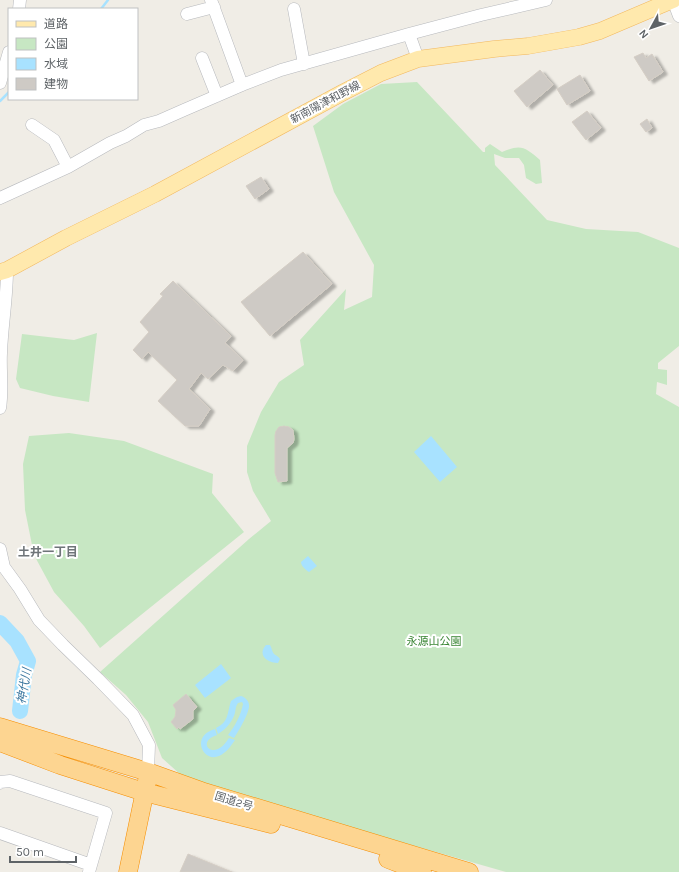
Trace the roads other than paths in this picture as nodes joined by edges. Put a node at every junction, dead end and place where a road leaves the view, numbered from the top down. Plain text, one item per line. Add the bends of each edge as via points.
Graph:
1 (546, 0) edge
2 (673, 0) edge
3 (212, 4) edge
4 (186, 14) dead end
5 (292, 14) dead end
6 (679, 16) edge
7 (409, 34) junction
8 (8, 55) edge
9 (202, 58) dead end
10 (418, 59) junction
11 (304, 64) junction
12 (0, 83) edge
13 (242, 86) junction
14 (217, 96) junction
15 (32, 126) dead end
16 (68, 167) junction
17 (0, 198) edge
18 (3, 271) edge
19 (0, 408) edge
20 (0, 549) edge
21 (0, 727) edge
22 (0, 742) edge
23 (148, 772) junction
24 (0, 784) edge
25 (144, 792) junction
26 (0, 834) edge
27 (90, 868) edge
28 (128, 872) edge
29 (422, 872) edge
30 (469, 872) edge

1 - 7 street
2 - 6 street
2 - 10 main road, 新南陽津和野線 via 600,31 579,37 528,46
3 - 4 street
3 - 13 street
5 - 11 street
7 - 10 street
7 - 11 street
8 - 12 street
9 - 14 street
10 - 18 main road, 新南陽津和野線 via 381,73 155,194
11 - 13 street via 281,70
13 - 14 street
14 - 16 street via 144,125
15 - 16 street via 54,140
16 - 17 street
18 - 19 street via 7,283 0,354
20 - 23 street via 4,567 39,620 133,715 149,745
21 - 23 highway, 国道2号
22 - 25 highway, 国道2号 via 60,765
23 - 25 highway
23 - 30 highway, 国道2号 via 201,791
24 - 27 street via 10,781 106,813
25 - 28 highway
25 - 29 highway, 国道2号 via 340,842
26 - 27 street

